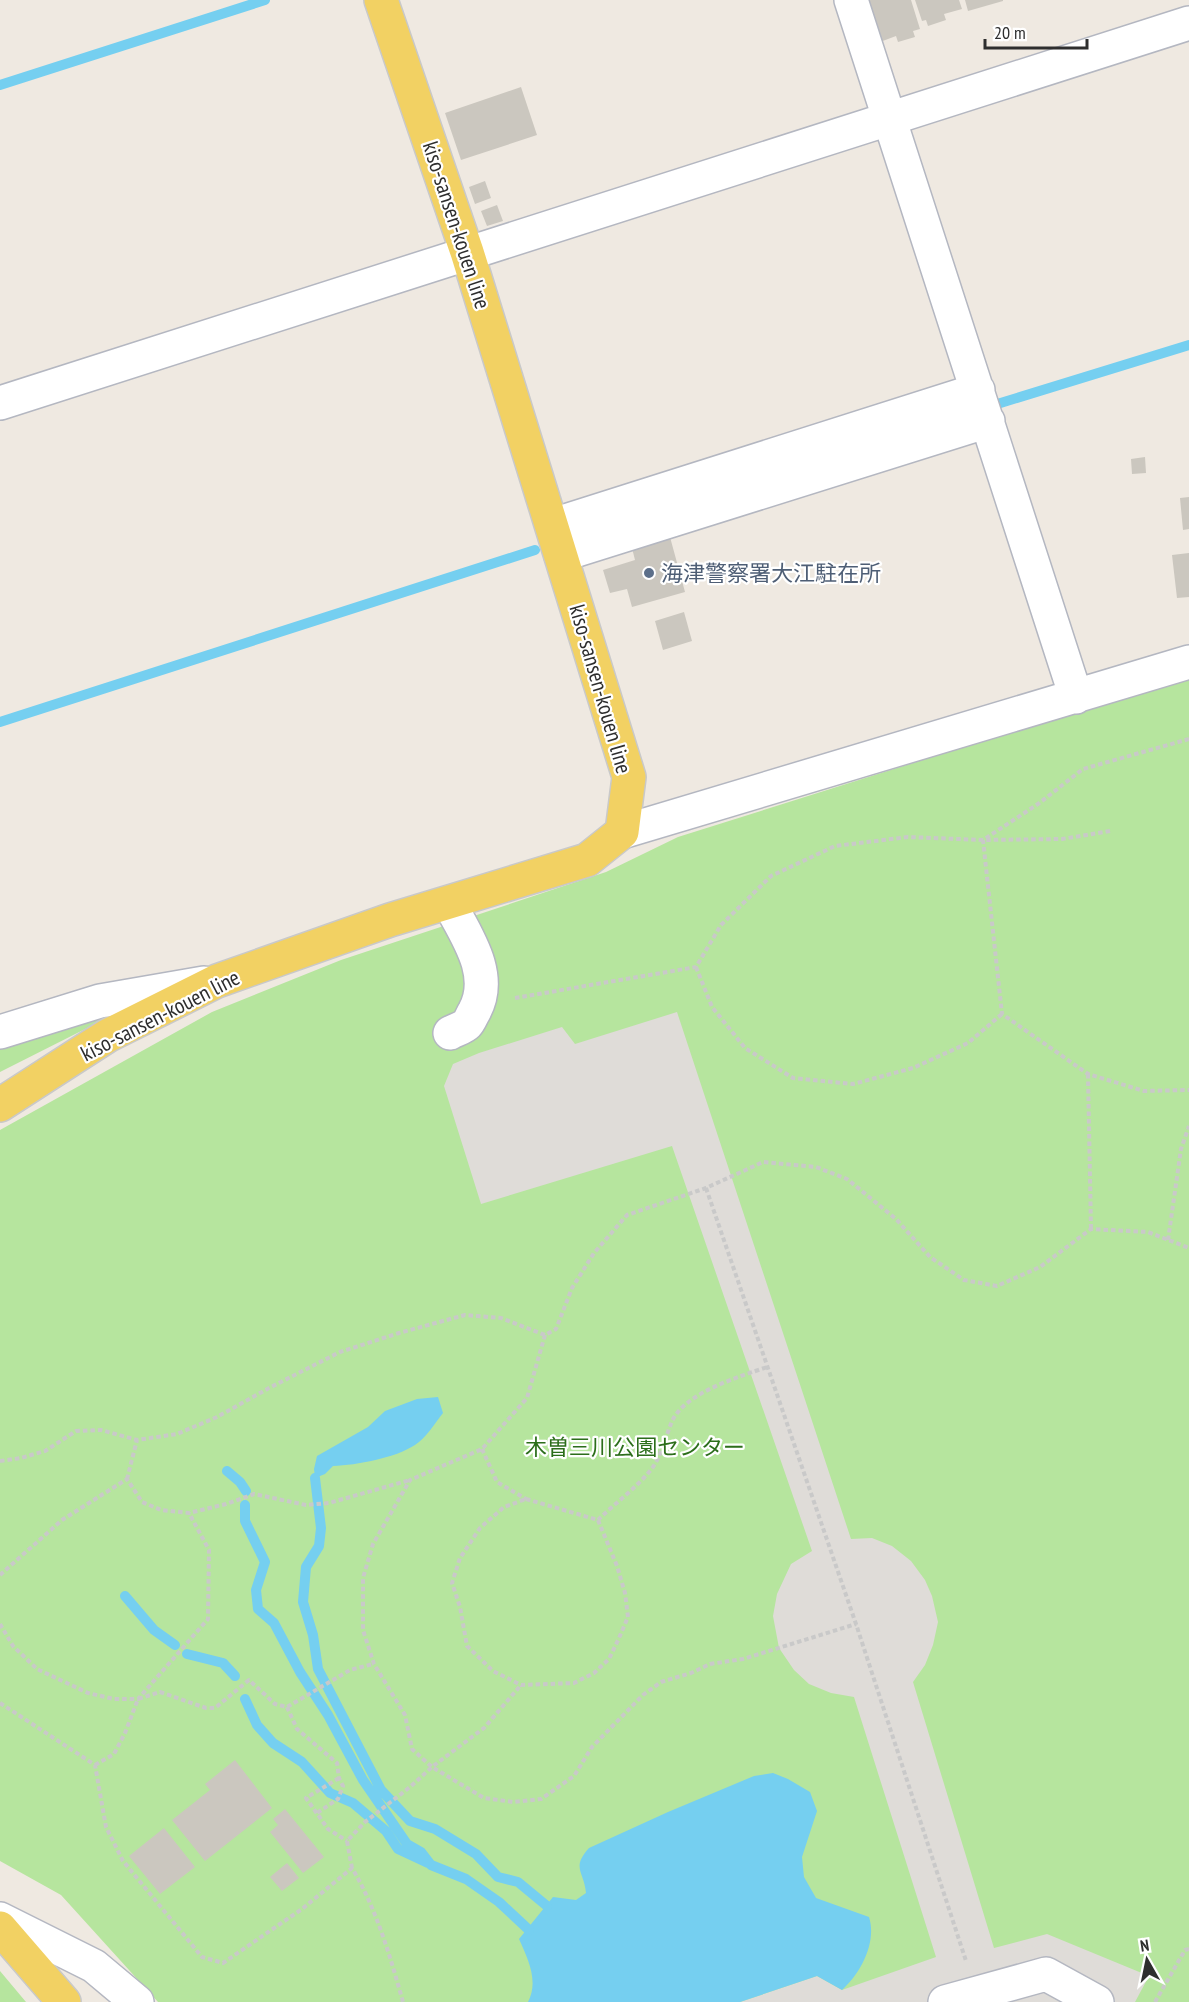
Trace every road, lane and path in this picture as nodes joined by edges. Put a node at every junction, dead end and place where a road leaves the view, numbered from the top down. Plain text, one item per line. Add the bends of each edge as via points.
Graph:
1 (381, 0) edge
2 (851, 0) edge
3 (1189, 23) edge
4 (890, 118) junction
5 (467, 252) junction
6 (978, 390) junction
7 (0, 402) edge
8 (988, 421) junction
9 (557, 540) junction
10 (1189, 662) edge
11 (1076, 697) junction
12 (1189, 739) edge
13 (1110, 831) dead end
14 (622, 832) junction
15 (983, 840) junction
16 (448, 903) junction
17 (696, 967) junction
18 (218, 981) junction
19 (478, 1004) junction
20 (1002, 1014) junction
21 (0, 1032) edge
22 (450, 1033) dead end
23 (1088, 1074) junction
24 (1189, 1090) edge
25 (0, 1105) edge
26 (1189, 1126) edge
27 (706, 1188) junction
28 (1091, 1229) junction
29 (1168, 1240) junction
30 (1189, 1248) edge
31 (545, 1335) junction
32 (767, 1367) junction
33 (137, 1440) junction
34 (482, 1449) junction
35 (0, 1461) edge
36 (127, 1479) junction
37 (410, 1480) junction
38 (526, 1499) junction
39 (189, 1513) junction
40 (598, 1520) junction
41 (0, 1575) edge
42 (0, 1624) edge
43 (856, 1624) junction
44 (374, 1664) junction
45 (521, 1685) junction
46 (138, 1698) junction
47 (0, 1702) edge
48 (287, 1707) junction
49 (94, 1766) junction
50 (432, 1767) junction
51 (339, 1778) junction
52 (317, 1813) junction
53 (347, 1841) junction
54 (352, 1868) junction
55 (0, 1919) edge
56 (0, 1928) edge
57 (1189, 1949) edge
58 (976, 1992) junction
59 (64, 2002) edge
60 (137, 2002) edge
61 (403, 2002) edge
62 (945, 2002) edge
63 (1097, 2002) edge
64 (1155, 2002) edge

1 - 5 main road, kiso-sansen-kouen line
2 - 4 street
3 - 4 street
4 - 5 street
4 - 6 street
5 - 7 street
5 - 9 main road, kiso-sansen-kouen line
6 - 8 street
6 - 9 street
8 - 9 street
8 - 11 street
9 - 14 main road, kiso-sansen-kouen line via 629,777
10 - 11 street
11 - 14 street
12 - 15 path via 1083,769
13 - 15 path via 1062,838
14 - 16 main road, kiso-sansen-kouen line via 588,860
15 - 17 path via 908,837 835,846 771,876 720,925
15 - 20 path
16 - 18 main road, kiso-sansen-kouen line
16 - 19 street via 481,970
17 - 19 path
17 - 20 path via 712,1007 745,1048 793,1078 853,1084 913,1068 969,1043
18 - 21 street via 100,1001
18 - 25 main road, kiso-sansen-kouen line via 107,1036
19 - 22 street via 466,1024
20 - 23 path
23 - 24 path via 1144,1090
23 - 28 path
26 - 29 path via 1181,1149
27 - 28 path via 763,1162 816,1167 847,1179 896,1219 930,1257 964,1280 997,1286 1040,1267
27 - 31 path via 627,1215 594,1253 572,1288 556,1329
27 - 32 path
28 - 29 path via 1148,1232
29 - 30 path
31 - 33 path via 501,1318 465,1315 340,1352 218,1417 177,1434
31 - 34 path via 527,1398
32 - 40 path via 722,1383 692,1400 673,1419 650,1472
32 - 43 path
33 - 35 path via 101,1430 76,1431 45,1451
33 - 36 path
34 - 37 path
34 - 38 path via 497,1482
36 - 39 path via 142,1502
36 - 41 path via 62,1520
37 - 39 path via 329,1503 306,1505 254,1494
37 - 44 path via 373,1544 363,1578 363,1630
38 - 40 path
38 - 45 path via 504,1507 480,1528 460,1558 452,1583 467,1646 493,1671
39 - 46 path via 209,1550 208,1619
40 - 45 path via 617,1566 628,1617 614,1649 594,1672 573,1683
42 - 46 path via 13,1646 37,1669 88,1693 114,1699
43 - 50 path via 743,1659 710,1664 661,1682 592,1747 574,1776 541,1799 513,1802 484,1798
43 - 58 path
44 - 48 path via 350,1670
44 - 50 path via 405,1715 412,1749
45 - 50 path via 484,1728
46 - 48 path via 160,1692 215,1708 249,1680 275,1704
46 - 49 path via 114,1754
47 - 49 path
48 - 51 path via 297,1729 337,1763
49 - 54 path via 106,1827 123,1860 202,1957 223,1963 302,1909
50 - 53 path
51 - 52 path via 343,1786 338,1799
51 - 52 path via 306,1798
52 - 53 path via 328,1829
53 - 54 path
54 - 61 path via 365,1889
55 - 60 street via 94,1966
56 - 59 main road
57 - 64 path
58 - 62 street
58 - 63 street via 1046,1974

